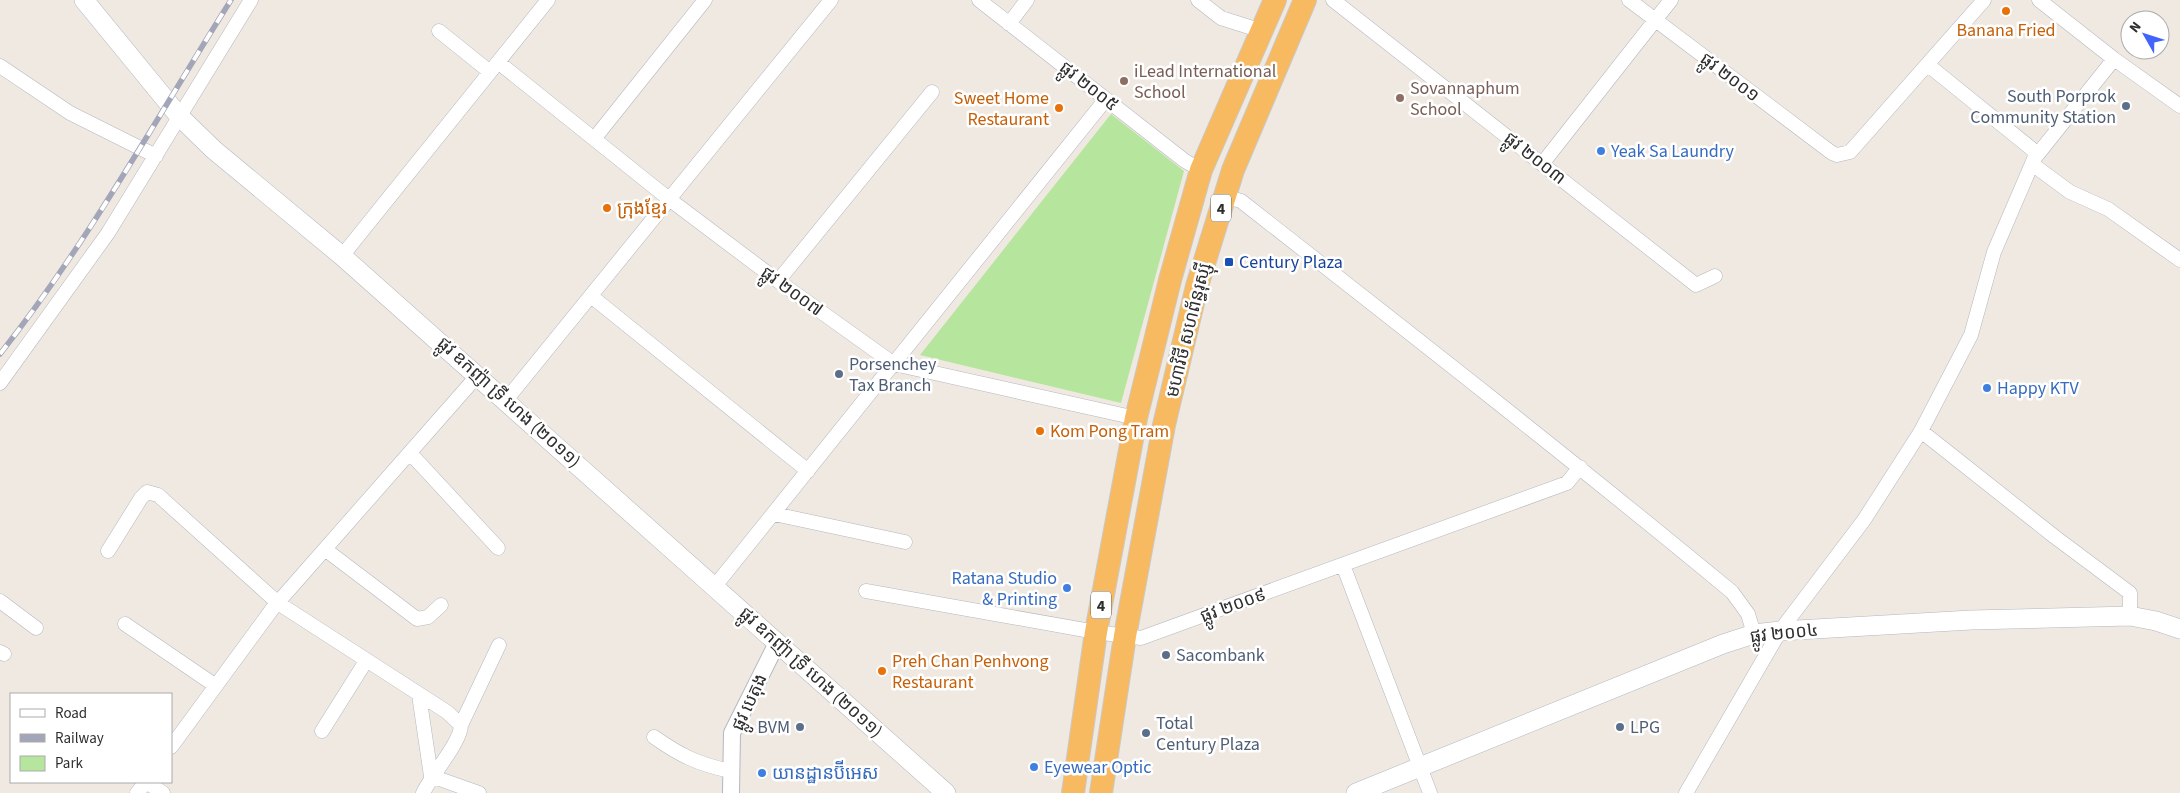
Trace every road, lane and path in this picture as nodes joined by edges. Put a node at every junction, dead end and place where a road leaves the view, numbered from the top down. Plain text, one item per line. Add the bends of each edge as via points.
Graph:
1 (84, 0) edge
2 (251, 0) edge
3 (548, 0) edge
4 (706, 0) edge
5 (831, 0) edge
6 (979, 0) edge
7 (1027, 0) edge
8 (1198, 0) edge
9 (1275, 0) edge
10 (1305, 0) edge
11 (1333, 0) edge
12 (1628, 0) edge
13 (1671, 0) edge
14 (1984, 0) edge
15 (2039, 0) edge
16 (1654, 20) junction
17 (1009, 24) junction
18 (439, 31) dead end
19 (1262, 31) junction
20 (2114, 59) junction
21 (1928, 65) junction
22 (0, 66) edge
23 (494, 67) junction
24 (932, 92) dead end
25 (1106, 99) junction
26 (2180, 106) edge
27 (180, 116) junction
28 (594, 139) junction
29 (156, 156) junction
30 (2035, 159) junction
31 (1542, 164) junction
32 (1201, 170) junction
33 (1224, 196) junction
34 (669, 199) junction
35 (342, 256) junction
36 (2180, 260) edge
37 (1715, 276) dead end
38 (778, 282) junction
39 (591, 296) junction
40 (894, 364) junction
41 (478, 375) junction
42 (0, 383) edge
43 (506, 400) junction
44 (1136, 418) junction
45 (1921, 430) junction
46 (410, 453) junction
47 (1580, 467) junction
48 (808, 471) junction
49 (774, 514) junction
50 (905, 542) dead end
51 (498, 548) dead end
52 (326, 550) junction
53 (108, 551) dead end
54 (1343, 565) junction
55 (715, 586) junction
56 (866, 591) dead end
57 (0, 601) edge
58 (278, 603) junction
59 (441, 605) dead end
60 (2130, 616) junction
61 (126, 624) dead end
62 (36, 628) dead end
63 (2180, 630) edge
64 (1780, 631) junction
65 (1096, 632) junction
66 (1754, 634) junction
67 (1124, 636) junction
68 (777, 643) junction
69 (499, 645) dead end
70 (366, 661) junction
71 (216, 686) junction
72 (419, 694) junction
73 (461, 725) junction
74 (322, 731) dead end
75 (654, 737) dead end
76 (172, 746) edge
77 (1420, 767) junction
78 (730, 770) junction
79 (431, 776) junction
80 (147, 783) edge
81 (162, 793) edge
82 (423, 793) edge
83 (479, 793) edge
84 (732, 793) edge
85 (946, 793) edge
86 (1073, 793) edge
87 (1101, 793) edge
88 (1356, 793) edge
89 (1430, 793) edge
90 (1686, 793) edge

1 - 27 main road, ផ្លូវ ឧកញ៉ា ទ្រី ហេង (២០១១)
2 - 27 street
3 - 23 street
4 - 28 street
5 - 34 street
6 - 17 street, ផ្លូវ ២០០៥
7 - 17 street
8 - 19 street via 1221,18
9 - 19 highway, មហាវិថី សហព័ន្ធរុស្ស៊ី / 4
10 - 33 highway, មហាវិថី សហព័ន្ធរុស្ស៊ី / 4
11 - 31 street, ផ្លូវ ២០០៣
12 - 16 street, ផ្លូវ ២០០១
13 - 16 street
14 - 21 street
15 - 20 street
16 - 21 street, ផ្លូវ ២០០១ via 1832,153 1850,152
16 - 31 street
17 - 25 street, ផ្លូវ ២០០៥
18 - 23 street, ផ្លូវ ២០០៧
19 - 32 highway, មហាវិថី សហព័ន្ធរុស្ស៊ី / 4
20 - 26 street
20 - 30 street
21 - 30 street
22 - 29 street via 70,113
23 - 28 street, ផ្លូវ ២០០៧
23 - 35 street
24 - 38 street
25 - 32 street, ផ្លូវ ២០០៥
25 - 40 street
27 - 29 street
27 - 35 main road, ផ្លូវ ឧកញ៉ា ទ្រី ហេង (២០១១) via 214,150
28 - 34 street, ផ្លូវ ២០០៧
29 - 42 street via 108,233
30 - 36 street via 2070,192 2108,209
30 - 45 street via 1994,252 1971,334
31 - 37 street, ផ្លូវ ២០០៣ via 1696,285
32 - 44 highway, មហាវិថី សហព័ន្ធរុស្ស៊ី / 4
33 - 47 street via 1241,201
33 - 67 highway, មហាវិថី សហព័ន្ធរុស្ស៊ី / 4 via 1168,407
34 - 38 street, ផ្លូវ ២០០៧
34 - 39 street
35 - 41 main road, ផ្លូវ ឧកញ៉ា ទ្រី ហេង (២០១១)
38 - 40 street, ផ្លូវ ២០០៧
39 - 43 street
39 - 48 street
40 - 44 street, ផ្លូវ ២០០៧
40 - 48 street
41 - 43 main road, ផ្លូវ ឧកញ៉ា ទ្រី ហេង (២០១១)
41 - 46 street
43 - 55 main road, ផ្លូវ ឧកញ៉ា ទ្រី ហេង (២០១១)
44 - 65 highway, មហាវិថី សហព័ន្ធរុស្ស៊ី / 4
45 - 60 street via 2130,593
45 - 64 street via 1864,520
46 - 51 street
46 - 52 street
47 - 54 street, ផ្លូវ ២០០៩ via 1567,483
47 - 66 street via 1732,592 1748,614
48 - 49 street
49 - 50 street
49 - 55 street
52 - 58 street
52 - 59 street via 417,619 428,617
53 - 58 street via 141,498 147,492 158,495
54 - 67 street, ផ្លូវ ២០០៩ via 1142,638
54 - 77 street
55 - 68 main road, ផ្លូវ ឧកញ៉ា ទ្រី ហេង (២០១១)
56 - 65 street, ផ្លូវ ២០០៩
57 - 62 street
58 - 70 street
58 - 71 street
60 - 63 main road, ផ្លូវ ២០០៤
60 - 64 main road, ផ្លូវ ២០០៤ via 1971,620
61 - 71 street
64 - 66 main road, ផ្លូវ ២០០៤
64 - 90 street
65 - 67 street, ផ្លូវ ២០០៩
65 - 86 highway, មហាវិថី សហព័ន្ធរុស្ស៊ី / 4
66 - 77 main road, ផ្លូវ ២០០៤
67 - 87 highway, មហាវិថី សហព័ន្ធរុស្ស៊ី / 4
68 - 78 street, ផ្លូវ បេតុង via 734,728
68 - 85 main road, ផ្លូវ ឧកញ៉ា ទ្រី ហេង (២០១១)
69 - 73 street
70 - 72 street
70 - 74 street
71 - 76 street
72 - 73 street
72 - 79 street
73 - 79 street via 461,734
75 - 78 street via 681,756
77 - 88 main road, ផ្លូវ ២០០៤
77 - 89 street
78 - 84 street, ផ្លូវ បេតុង
79 - 82 street
79 - 83 street
80 - 81 street

